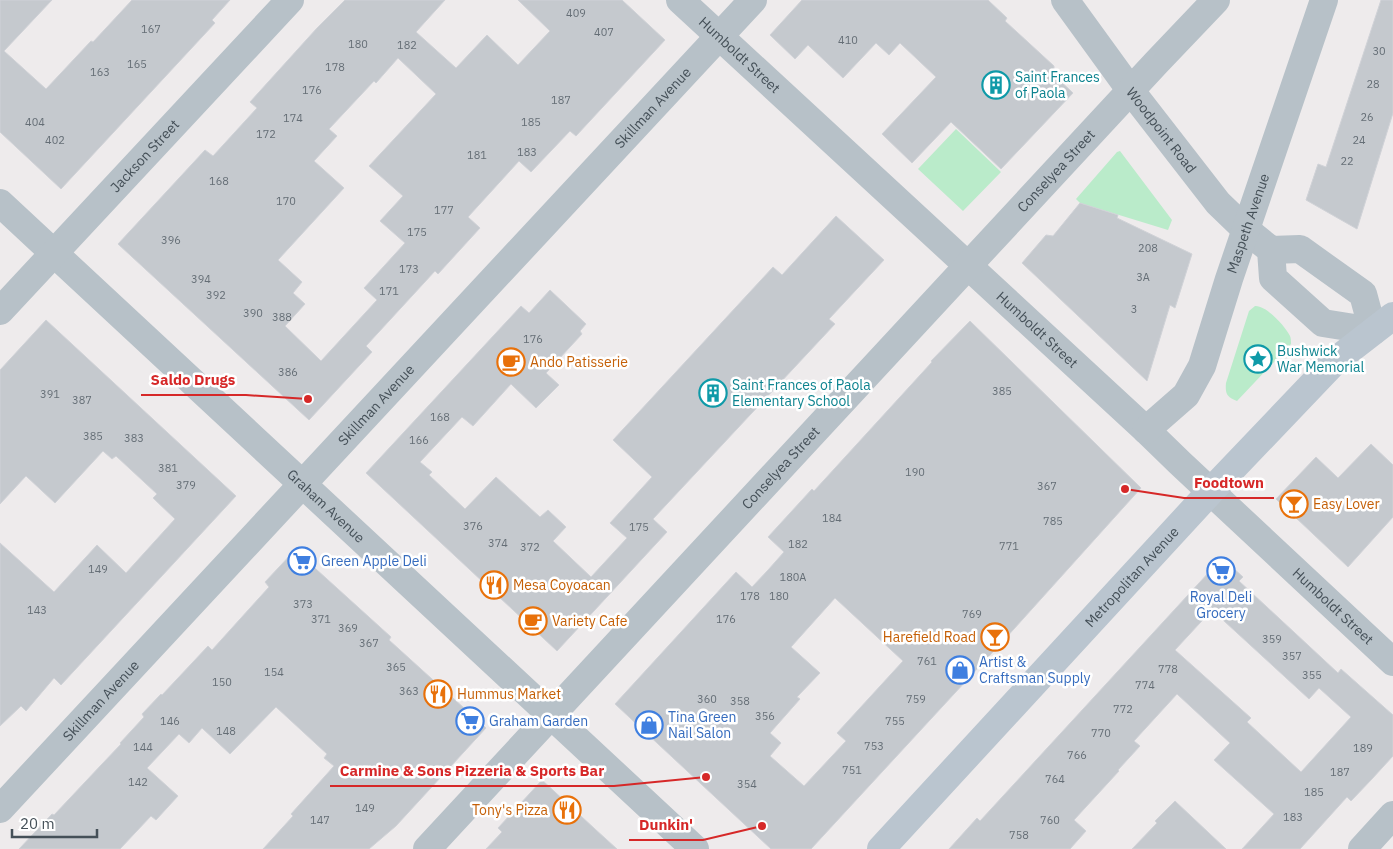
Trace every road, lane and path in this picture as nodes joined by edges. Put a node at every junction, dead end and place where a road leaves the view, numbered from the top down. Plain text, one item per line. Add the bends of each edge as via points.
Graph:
1 (290, 0) edge
2 (680, 0) edge
3 (753, 0) edge
4 (1065, 0) edge
5 (1216, 0) edge
6 (1324, 0) edge
7 (719, 36) junction
8 (1131, 91) junction
9 (0, 203) edge
10 (1245, 229) junction
11 (1271, 250) junction
12 (53, 253) junction
13 (968, 267) junction
14 (0, 311) edge
15 (1386, 329) edge
16 (1146, 430) junction
17 (303, 483) junction
18 (1210, 492) junction
19 (1393, 662) edge
20 (552, 715) junction
21 (0, 809) edge
22 (1393, 815) edge
23 (427, 849) edge
24 (695, 849) edge
25 (881, 849) edge
26 (1362, 849) edge

1 - 12 street, Jackson Street
2 - 7 street, Humboldt Street
3 - 7 street, Skillman Avenue
4 - 8 street, Woodpoint Road
5 - 8 street, Conselyea Street
6 - 10 street, Maspeth Avenue
7 - 13 street, Humboldt Street
7 - 17 street, Skillman Avenue
8 - 10 street, Woodpoint Road via 1218,203
8 - 13 street, Conselyea Street
9 - 12 street, Graham Avenue
10 - 11 street, Woodpoint Road
10 - 16 street, Maspeth Avenue via 1202,366 1186,395
11 - 15 street via 1300,249 1363,294
11 - 15 street via 1273,278 1323,323
12 - 14 street, Jackson Street
12 - 17 street, Graham Avenue
13 - 16 street, Humboldt Street
13 - 20 street, Conselyea Street
15 - 18 main road, Metropolitan Avenue via 1335,361
16 - 18 street, Humboldt Street
17 - 20 street, Graham Avenue
17 - 21 street, Skillman Avenue
18 - 19 street, Humboldt Street
18 - 25 main road, Metropolitan Avenue
20 - 23 street, Conselyea Street
20 - 24 street, Graham Avenue
22 - 26 street

